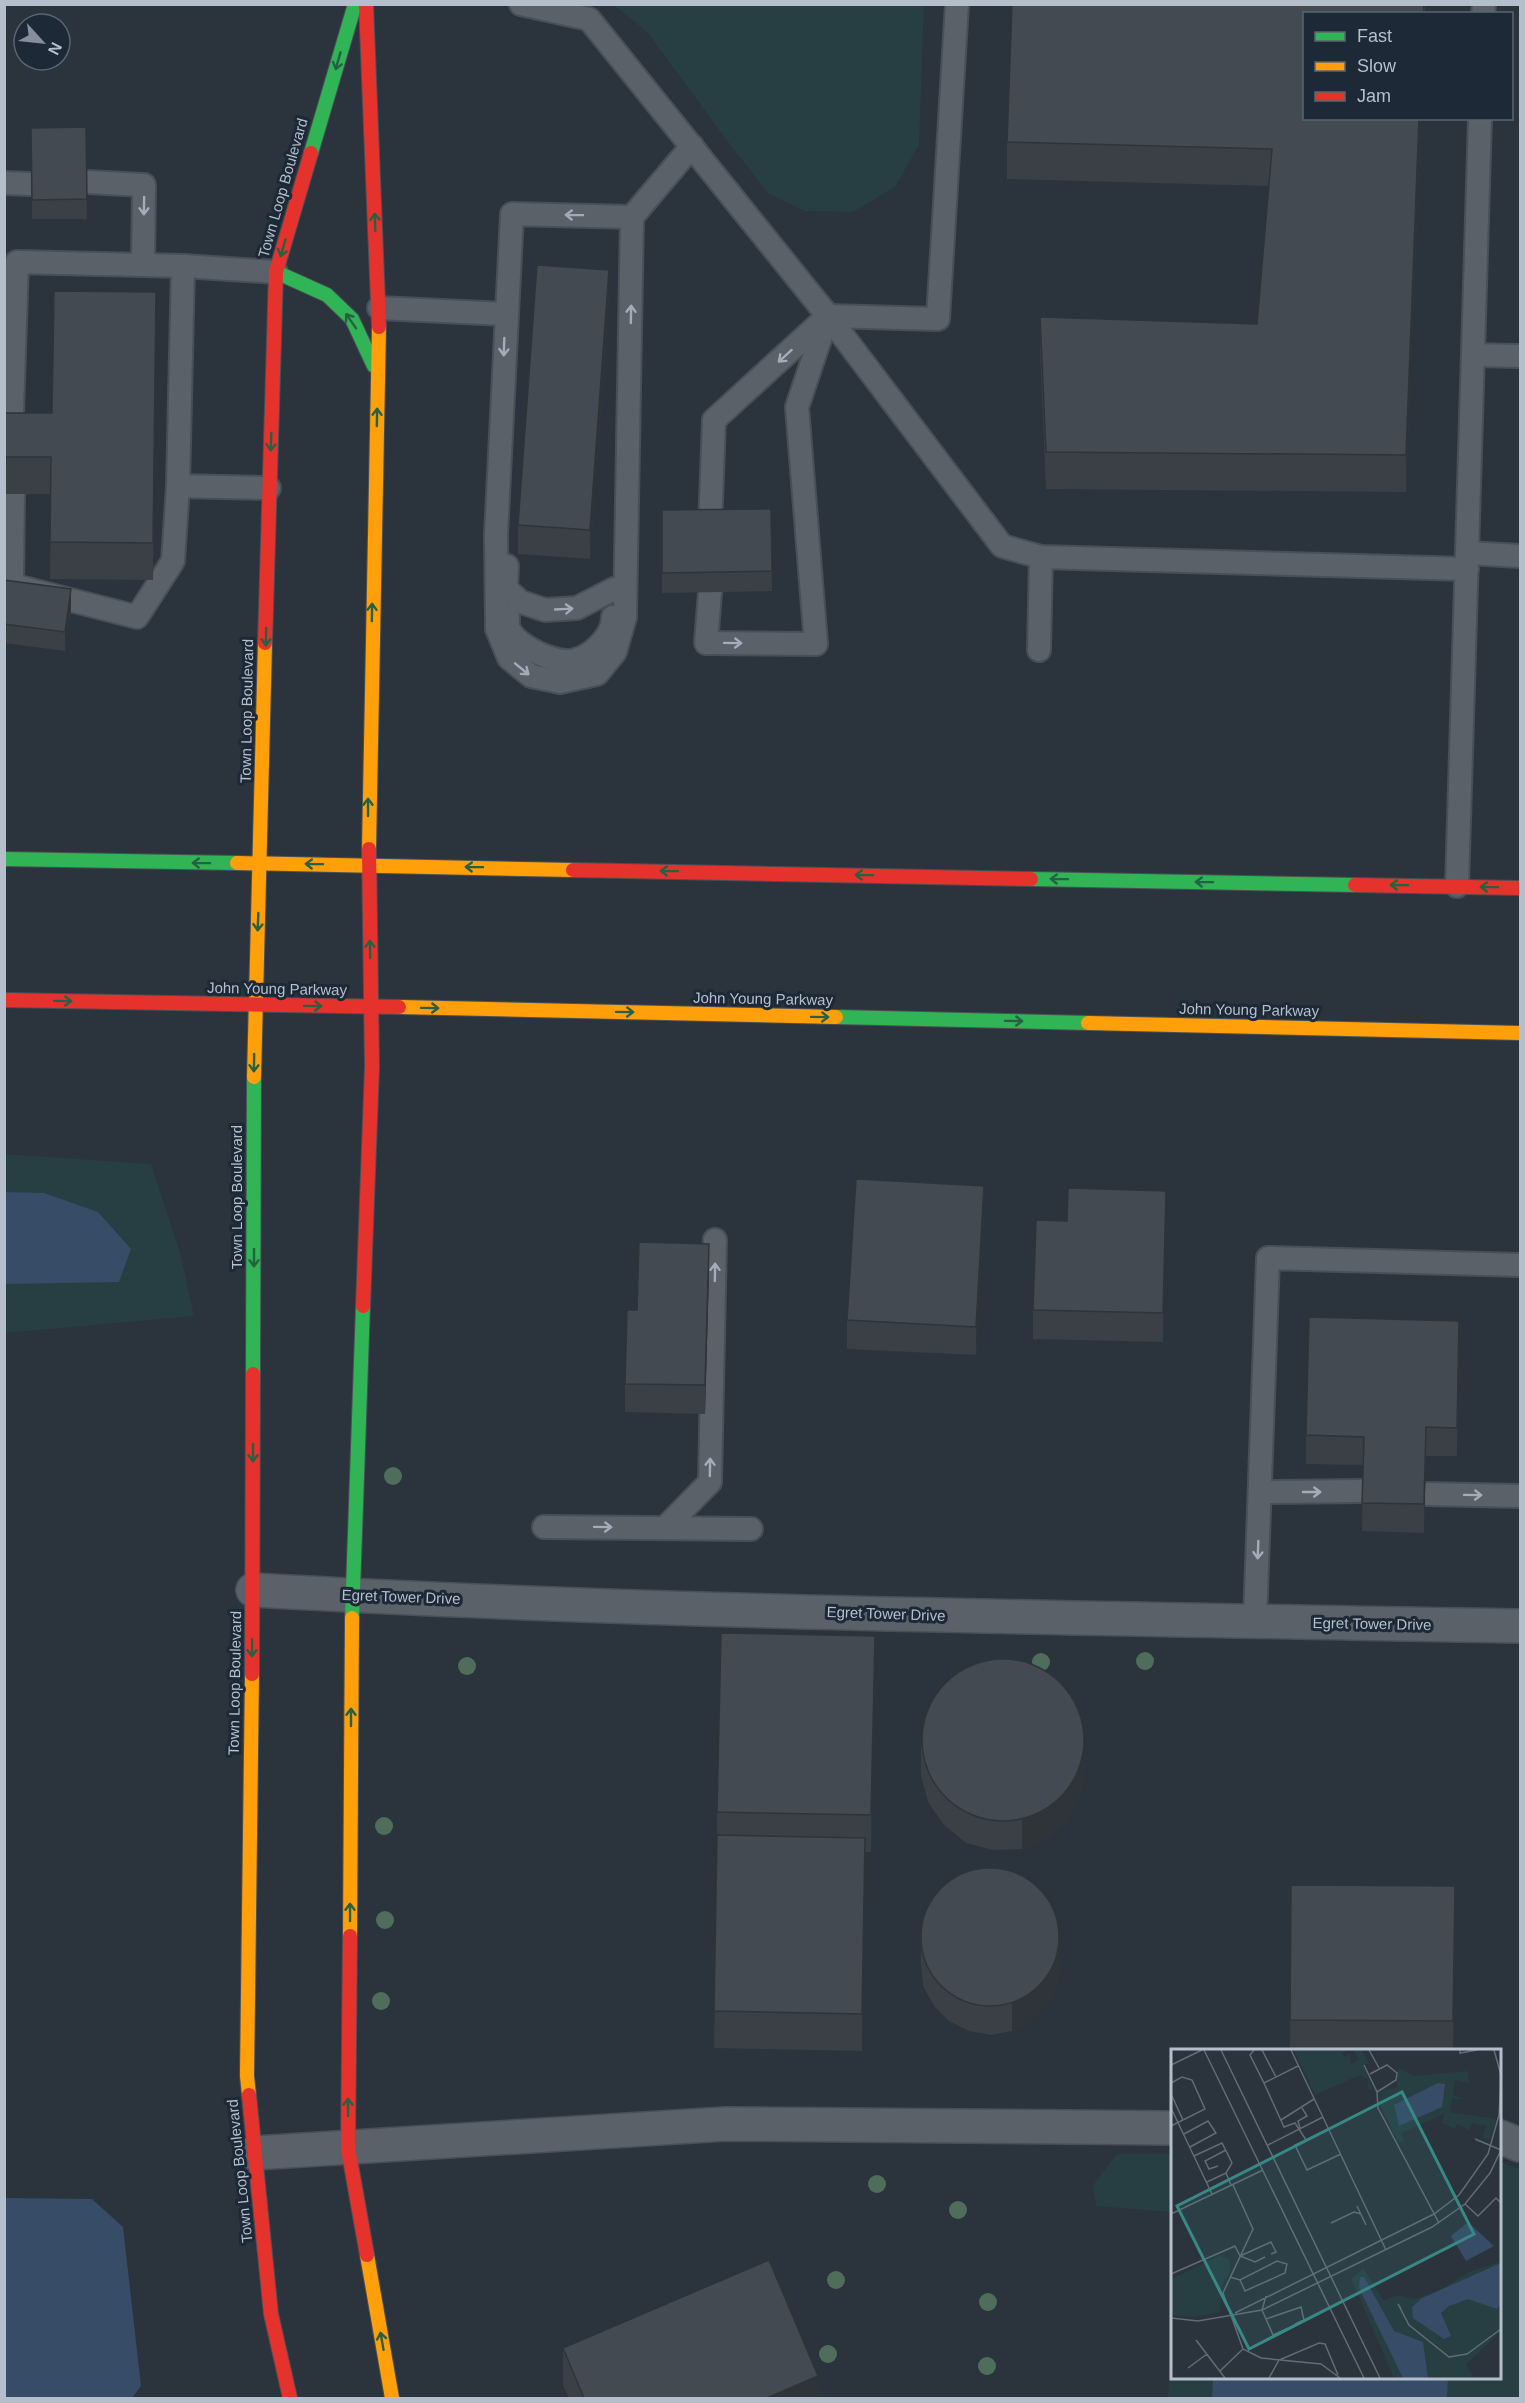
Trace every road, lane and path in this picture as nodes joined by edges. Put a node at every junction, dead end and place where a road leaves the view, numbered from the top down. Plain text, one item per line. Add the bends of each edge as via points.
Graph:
1 (355, 4) edge
2 (366, 4) edge
3 (521, 4) edge
4 (957, 4) edge
5 (1480, 120) edge
6 (692, 147) junction
7 (86, 182) edge
8 (4, 183) edge
9 (31, 184) edge
10 (632, 217) junction
11 (11, 256) edge
12 (143, 265) junction
13 (183, 266) junction
14 (276, 272) junction
15 (379, 308) junction
16 (505, 314) junction
17 (828, 316) junction
18 (631, 355) junction
19 (1473, 355) junction
20 (1521, 356) edge
21 (378, 373) junction
22 (10, 449) edge
23 (178, 486) junction
24 (269, 488) junction
25 (13, 494) edge
26 (710, 529) edge
27 (496, 535) junction
28 (1521, 555) edge
29 (1041, 557) junction
30 (1467, 561) junction
31 (506, 588) junction
32 (614, 589) junction
33 (710, 591) edge
34 (1039, 650) dead end
35 (4, 859) edge
36 (260, 864) junction
37 (369, 865) junction
38 (1457, 886) junction
39 (1521, 888) edge
40 (4, 1000) edge
41 (256, 1005) junction
42 (371, 1007) junction
43 (1521, 1033) edge
44 (715, 1240) dead end
45 (1521, 1265) edge
46 (1364, 1491) edge
47 (1260, 1492) junction
48 (1425, 1494) edge
49 (1521, 1496) edge
50 (544, 1527) dead end
51 (665, 1528) junction
52 (751, 1529) dead end
53 (253, 1590) junction
54 (352, 1595) junction
55 (1255, 1622) junction
56 (1521, 1626) edge
57 (1171, 2128) edge
58 (1501, 2137) edge
59 (1521, 2145) edge
60 (348, 2148) junction
61 (255, 2153) junction
62 (290, 2398) edge
63 (392, 2398) edge

1 -> 14 main road, Town Loop Boulevard
15 -> 2 main road
3 - 6 lane via 589,19
4 - 17 lane via 938,319
5 - 19 lane
6 - 10 lane
6 - 17 lane
7 -> 12 lane via 144,185
8 - 9 lane
10 -> 16 lane via 512,214
18 -> 10 lane
11 - 12 lane
11 - 22 lane
12 - 13 lane
13 - 14 lane
13 - 23 lane
21 -> 14 main road via 352,319 327,296
14 -> 24 main road, Town Loop Boulevard
15 - 16 lane
15 - 21 main road
16 -> 27 lane
17 -> 26 lane via 714,420
17 - 29 lane via 1002,546
33 -> 17 lane via 706,643 816,644 797,407
27 -> 18 lane via 497,629 509,658 531,676 560,682 597,674 615,652 625,617
18 - 32 lane via 619,367
19 - 20 lane
19 - 30 lane
37 -> 21 main road
23 - 24 lane
23 - 25 lane via 172,561 137,617 12,585
24 -> 36 main road, Town Loop Boulevard
27 - 31 lane via 507,550
28 - 30 lane
29 - 30 lane
29 - 34 lane
30 - 38 lane
31 -> 32 lane via 521,602 545,610 577,608
31 - 32 lane via 508,629 520,644 556,659 574,660 599,647 613,623
36 -> 35 main road
37 -> 36 main road
36 -> 41 main road, Town Loop Boulevard
38 -> 37 main road
42 -> 37 main road
39 -> 38 main road
40 -> 41 main road, John Young Parkway
41 -> 42 main road, John Young Parkway
41 -> 53 main road, Town Loop Boulevard
42 -> 43 main road, John Young Parkway
42 - 54 main road
51 -> 44 lane via 710,1482
45 - 47 lane via 1268,1258
47 -> 46 lane
47 -> 55 lane
48 -> 49 lane
50 -> 51 lane
51 - 52 lane
53 - 54 street, Egret Tower Drive
53 -> 61 main road, Town Loop Boulevard via 247,2076
54 - 55 street, Egret Tower Drive via 898,1615
60 -> 54 main road
55 - 56 street, Egret Tower Drive
57 - 60 street via 725,2124
58 - 59 street
60 - 61 street
63 -> 60 main road
61 - 62 main road, Town Loop Boulevard via 271,2314

